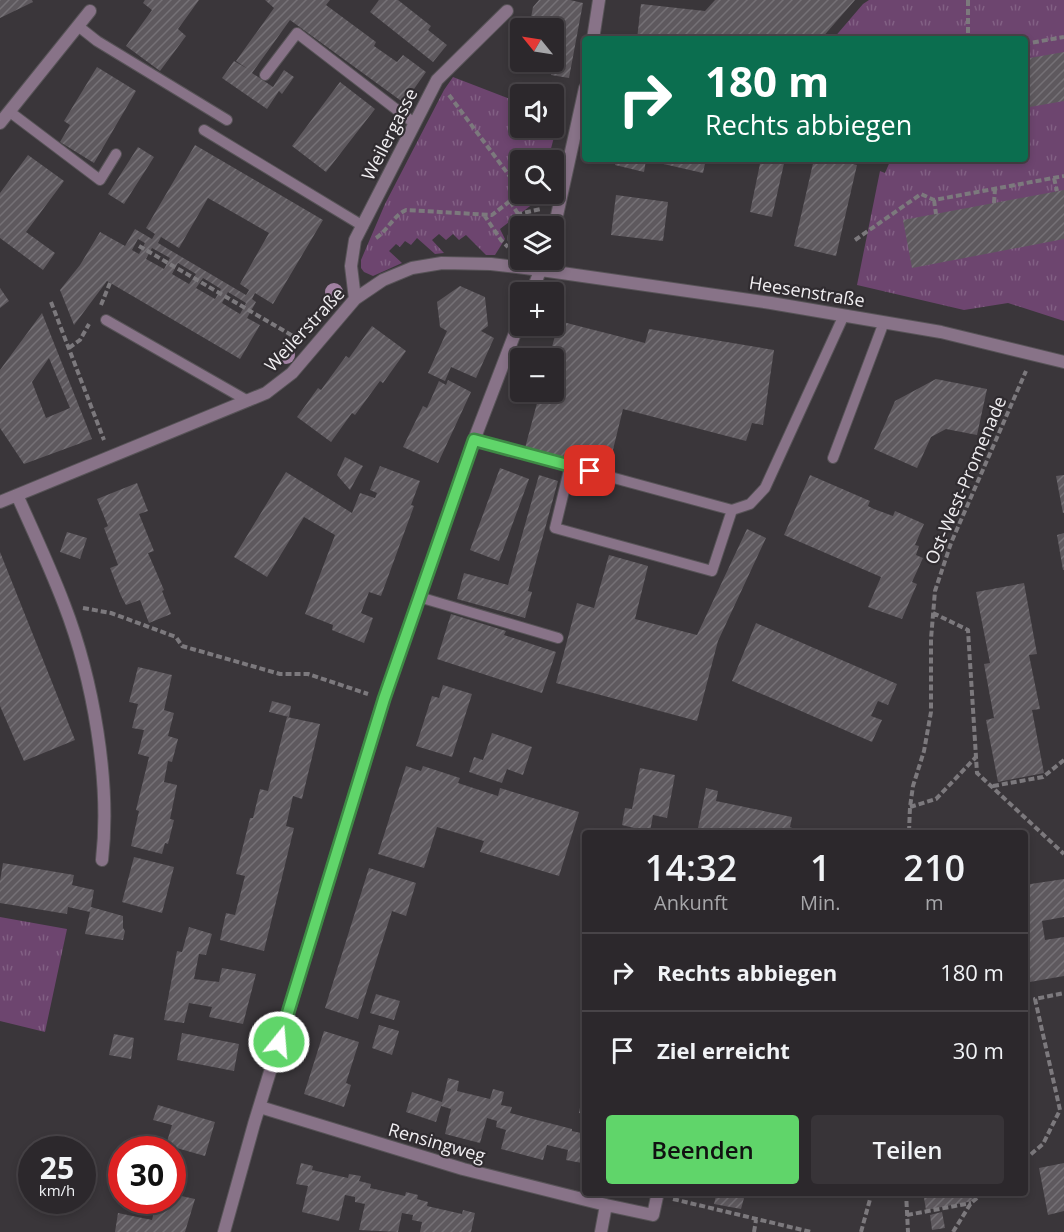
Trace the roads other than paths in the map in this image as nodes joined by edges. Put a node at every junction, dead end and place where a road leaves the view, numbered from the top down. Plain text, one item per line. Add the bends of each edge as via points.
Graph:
1 (599, 0) edge
2 (90, 11) dead end
3 (507, 11) dead end
4 (78, 26) junction
5 (593, 36) edge
6 (265, 75) dead end
7 (582, 102) edge
8 (10, 112) junction
9 (226, 120) dead end
10 (0, 123) edge
11 (414, 123) junction
12 (204, 130) dead end
13 (116, 154) dead end
14 (557, 216) edge
15 (363, 226) junction
16 (510, 264) edge
17 (564, 269) edge
18 (356, 299) junction
19 (844, 315) junction
20 (106, 320) dead end
21 (884, 322) junction
22 (514, 336) edge
23 (1064, 362) edge
24 (248, 401) junction
25 (474, 440) junction
26 (833, 458) dead end
27 (570, 466) junction
28 (22, 493) junction
29 (0, 502) edge
30 (732, 510) junction
31 (419, 597) junction
32 (558, 638) dead end
33 (102, 860) dead end
34 (260, 1107) junction
35 (658, 1196) edge
36 (606, 1205) junction
37 (224, 1232) edge
38 (601, 1232) edge

1 - 5 street
2 - 4 street
3 - 11 street, Weilergasse via 437,80
4 - 8 street
4 - 9 lane
6 - 11 lane via 297,33
7 - 14 street
8 - 10 street
8 - 13 lane via 100,180
11 - 15 street, Weilergasse
12 - 15 lane
15 - 18 street, Weilergasse via 351,266
16 - 18 street, Weilerstraße via 442,263 412,268 383,280
17 - 19 street, Heesenstraße
18 - 24 street, Weilerstraße via 292,373
19 - 21 street, Heesenstraße
19 - 30 lane via 765,488 750,504
20 - 24 lane
21 - 23 street, Heesenstraße
21 - 26 lane
22 - 25 street
24 - 28 street, Weilerstraße
25 - 27 lane
25 - 31 street
27 - 30 lane
27 - 30 lane via 555,528 712,571
28 - 29 street, Weilerstraße
28 - 33 street via 65,605 89,686 102,767
31 - 32 lane
31 - 34 street via 384,699
34 - 36 street, Rensingweg via 463,1170
34 - 37 street
35 - 36 street, Rensingweg via 654,1215
36 - 38 street

